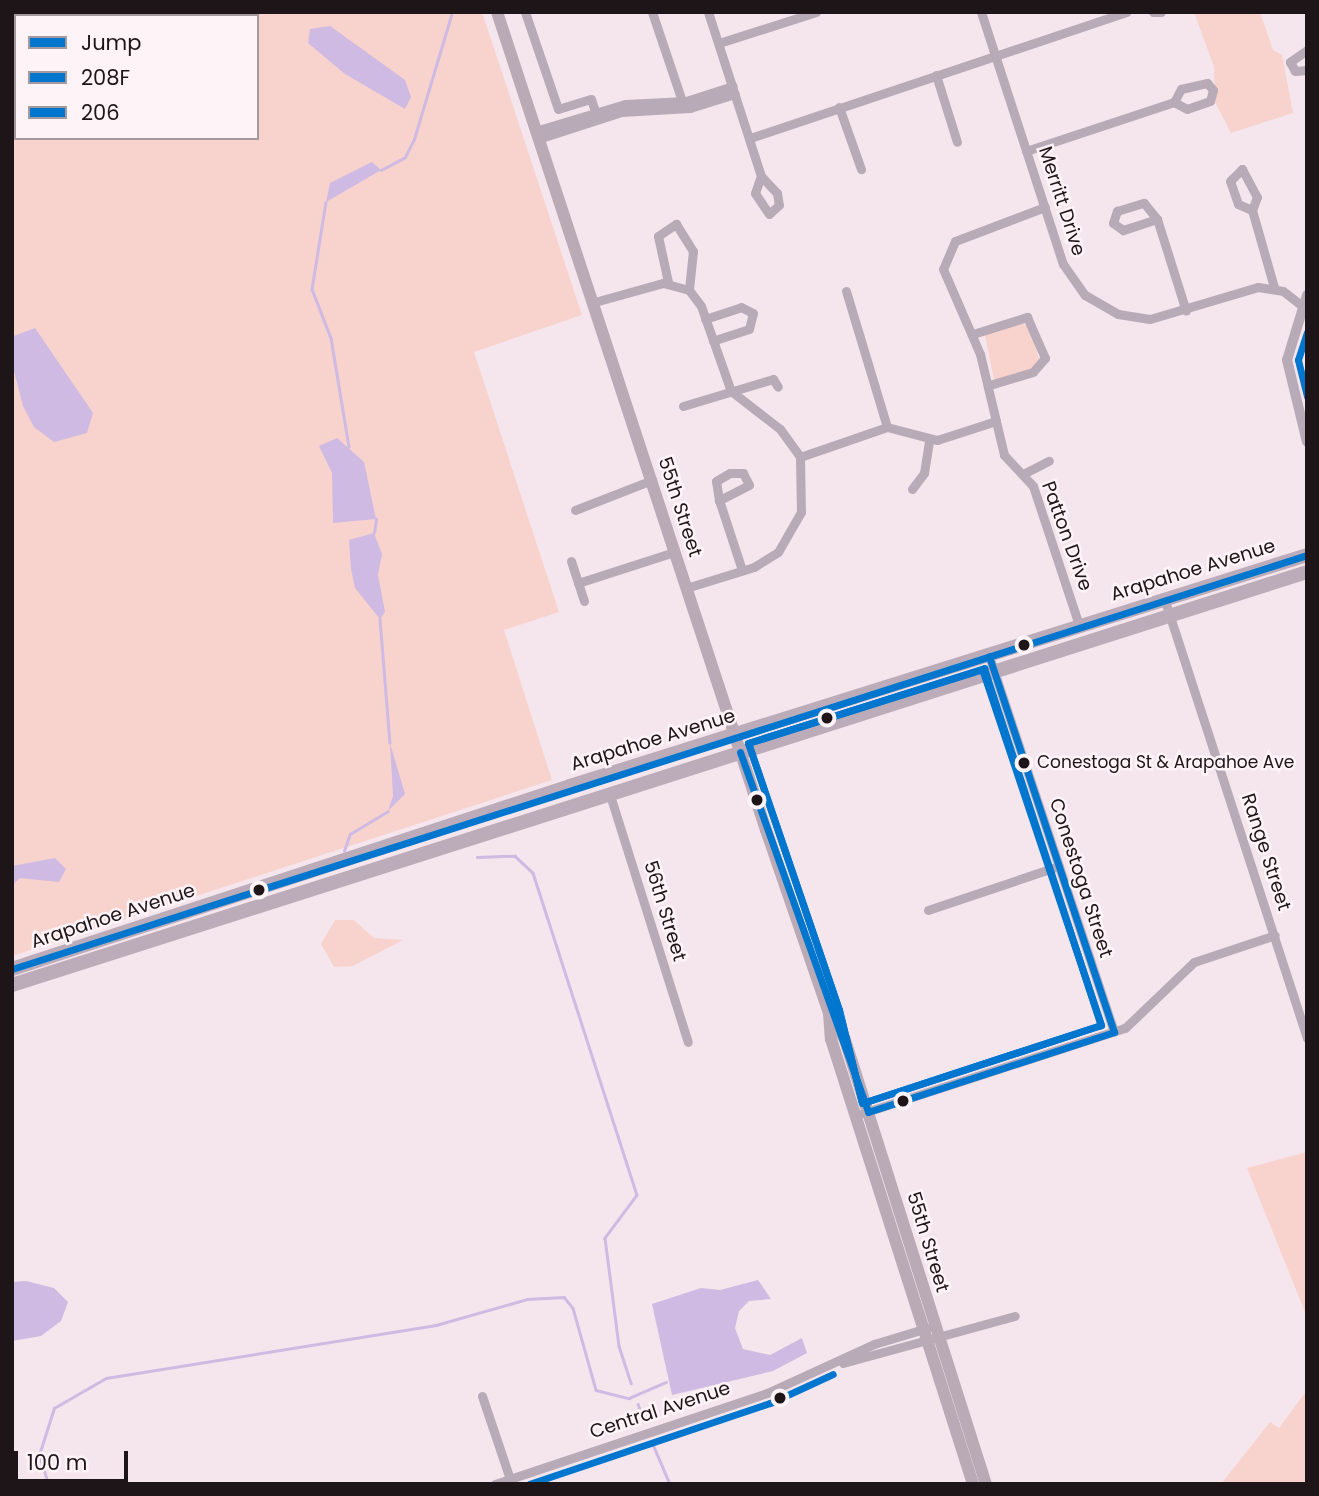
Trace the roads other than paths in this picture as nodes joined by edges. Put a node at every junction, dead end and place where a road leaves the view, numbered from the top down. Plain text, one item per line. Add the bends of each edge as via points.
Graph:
1 (497, 12) edge
2 (525, 12) edge
3 (652, 12) edge
4 (708, 12) edge
5 (981, 12) edge
6 (1127, 12) edge
7 (1153, 12) edge
8 (1161, 12) edge
9 (814, 13) edge
10 (719, 43) junction
11 (1307, 50) edge
12 (996, 56) junction
13 (1307, 70) edge
14 (936, 75) junction
15 (734, 90) junction
16 (1174, 102) dead end
17 (683, 105) junction
18 (839, 107) junction
19 (597, 116) junction
20 (536, 135) junction
21 (750, 138) junction
22 (957, 142) dead end
23 (1027, 151) junction
24 (860, 169) dead end
25 (761, 176) dead end
26 (1045, 206) junction
27 (1252, 210) dead end
28 (1157, 219) junction
29 (668, 282) junction
30 (1274, 287) junction
31 (689, 290) junction
32 (846, 291) dead end
33 (1304, 300) edge
34 (591, 303) junction
35 (1186, 311) junction
36 (705, 319) junction
37 (973, 334) junction
38 (713, 341) junction
39 (989, 385) junction
40 (778, 387) dead end
41 (731, 391) junction
42 (683, 406) dead end
43 (996, 421) junction
44 (887, 427) junction
45 (929, 440) junction
46 (1307, 442) edge
47 (800, 457) junction
48 (1049, 461) dead end
49 (1023, 474) junction
50 (654, 485) junction
51 (912, 489) dead end
52 (719, 500) dead end
53 (575, 510) dead end
54 (674, 552) junction
55 (1307, 555) edge
56 (571, 561) dead end
57 (742, 570) junction
58 (1307, 572) edge
59 (578, 583) junction
60 (686, 589) junction
61 (1164, 598) junction
62 (584, 601) dead end
63 (1169, 614) junction
64 (1079, 625) junction
65 (992, 662) junction
66 (735, 736) junction
67 (740, 752) junction
68 (608, 791) junction
69 (1059, 866) junction
70 (928, 910) dead end
71 (1275, 935) junction
72 (12, 970) edge
73 (12, 985) edge
74 (1114, 1032) junction
75 (1307, 1038) edge
76 (688, 1042) dead end
77 (862, 1114) junction
78 (1016, 1316) dead end
79 (922, 1328) junction
80 (932, 1338) junction
81 (833, 1364) junction
82 (482, 1396) dead end
83 (510, 1481) edge
84 (495, 1484) edge
85 (973, 1484) edge
86 (986, 1484) edge

1 - 20 main road, 55th Street
2 - 19 street via 558,109 591,99
3 - 17 street
4 - 10 street
5 - 12 street, Merritt Drive
6 - 12 street
7 - 8 street
9 - 10 street
10 - 15 street
11 - 13 street via 1290,62 1295,71
12 - 14 street
12 - 23 street, Merritt Drive
14 - 18 street
14 - 22 street
15 - 17 street
15 - 21 street
16 - 23 street
17 - 19 street
18 - 21 street
18 - 24 street
19 - 20 street
20 - 34 main road, 55th Street
21 - 25 street
23 - 26 street, Merritt Drive
26 - 35 street, Merritt Drive via 1063,264 1093,300 1132,318
26 - 37 street, Patton Drive via 948,248 943,269
27 - 30 street
28 - 28 street via 1144,203 1113,215 1123,230
28 - 35 street
29 - 31 street
29 - 31 street via 658,236 676,224 692,251
29 - 34 street
30 - 33 street
30 - 35 street, Merritt Drive via 1254,287
31 - 36 street
32 - 44 street
33 - 46 street via 1287,360
34 - 50 main road, 55th Street
36 - 38 street
36 - 38 street via 741,307 753,313 749,329
37 - 39 street, Patton Drive
37 - 39 street via 1027,317 1045,358 1033,372
38 - 41 street
39 - 43 street, Patton Drive
40 - 41 street via 773,379
41 - 42 street
41 - 47 street via 780,429
43 - 45 street
43 - 49 street, Patton Drive via 1004,455
44 - 45 street
44 - 47 street
45 - 51 street via 923,472
47 - 57 street via 805,494 796,525 778,552
48 - 49 street
49 - 64 street, Patton Drive via 1039,502
50 - 53 street
50 - 54 main road, 55th Street
52 - 57 street
54 - 59 street
54 - 60 main road, 55th Street
55 - 61 main road, Arapahoe Avenue
56 - 59 street
57 - 60 street
58 - 63 main road, Arapahoe Avenue
59 - 62 street
60 - 66 main road, 55th Street
61 - 63 street, Range Street
61 - 64 main road, Arapahoe Avenue
63 - 65 main road, Arapahoe Avenue
63 - 71 street, Range Street
64 - 65 main road, Arapahoe Avenue
65 - 66 main road, Arapahoe Avenue
65 - 67 main road, Arapahoe Avenue
65 - 69 street, Conestoga Street
66 - 67 main road, 55th Street
66 - 72 main road, Arapahoe Avenue
67 - 68 main road, Arapahoe Avenue
67 - 77 main road, 55th Street
68 - 73 main road, Arapahoe Avenue
68 - 76 street, 56th Street
69 - 70 street
69 - 74 street, Conestoga Street
71 - 74 street via 1194,962 1150,1011
71 - 75 street, Range Street
74 - 77 street
77 - 79 main road, 55th Street
77 - 80 main road, 55th Street
78 - 80 street, Central Avenue
79 - 80 main road, 55th Street
79 - 81 street, Central Avenue
80 - 81 street, Central Avenue
80 - 85 main road, 55th Street
80 - 86 main road, 55th Street
81 - 83 street, Central Avenue via 767,1393
82 - 83 street
83 - 84 street, Central Avenue

